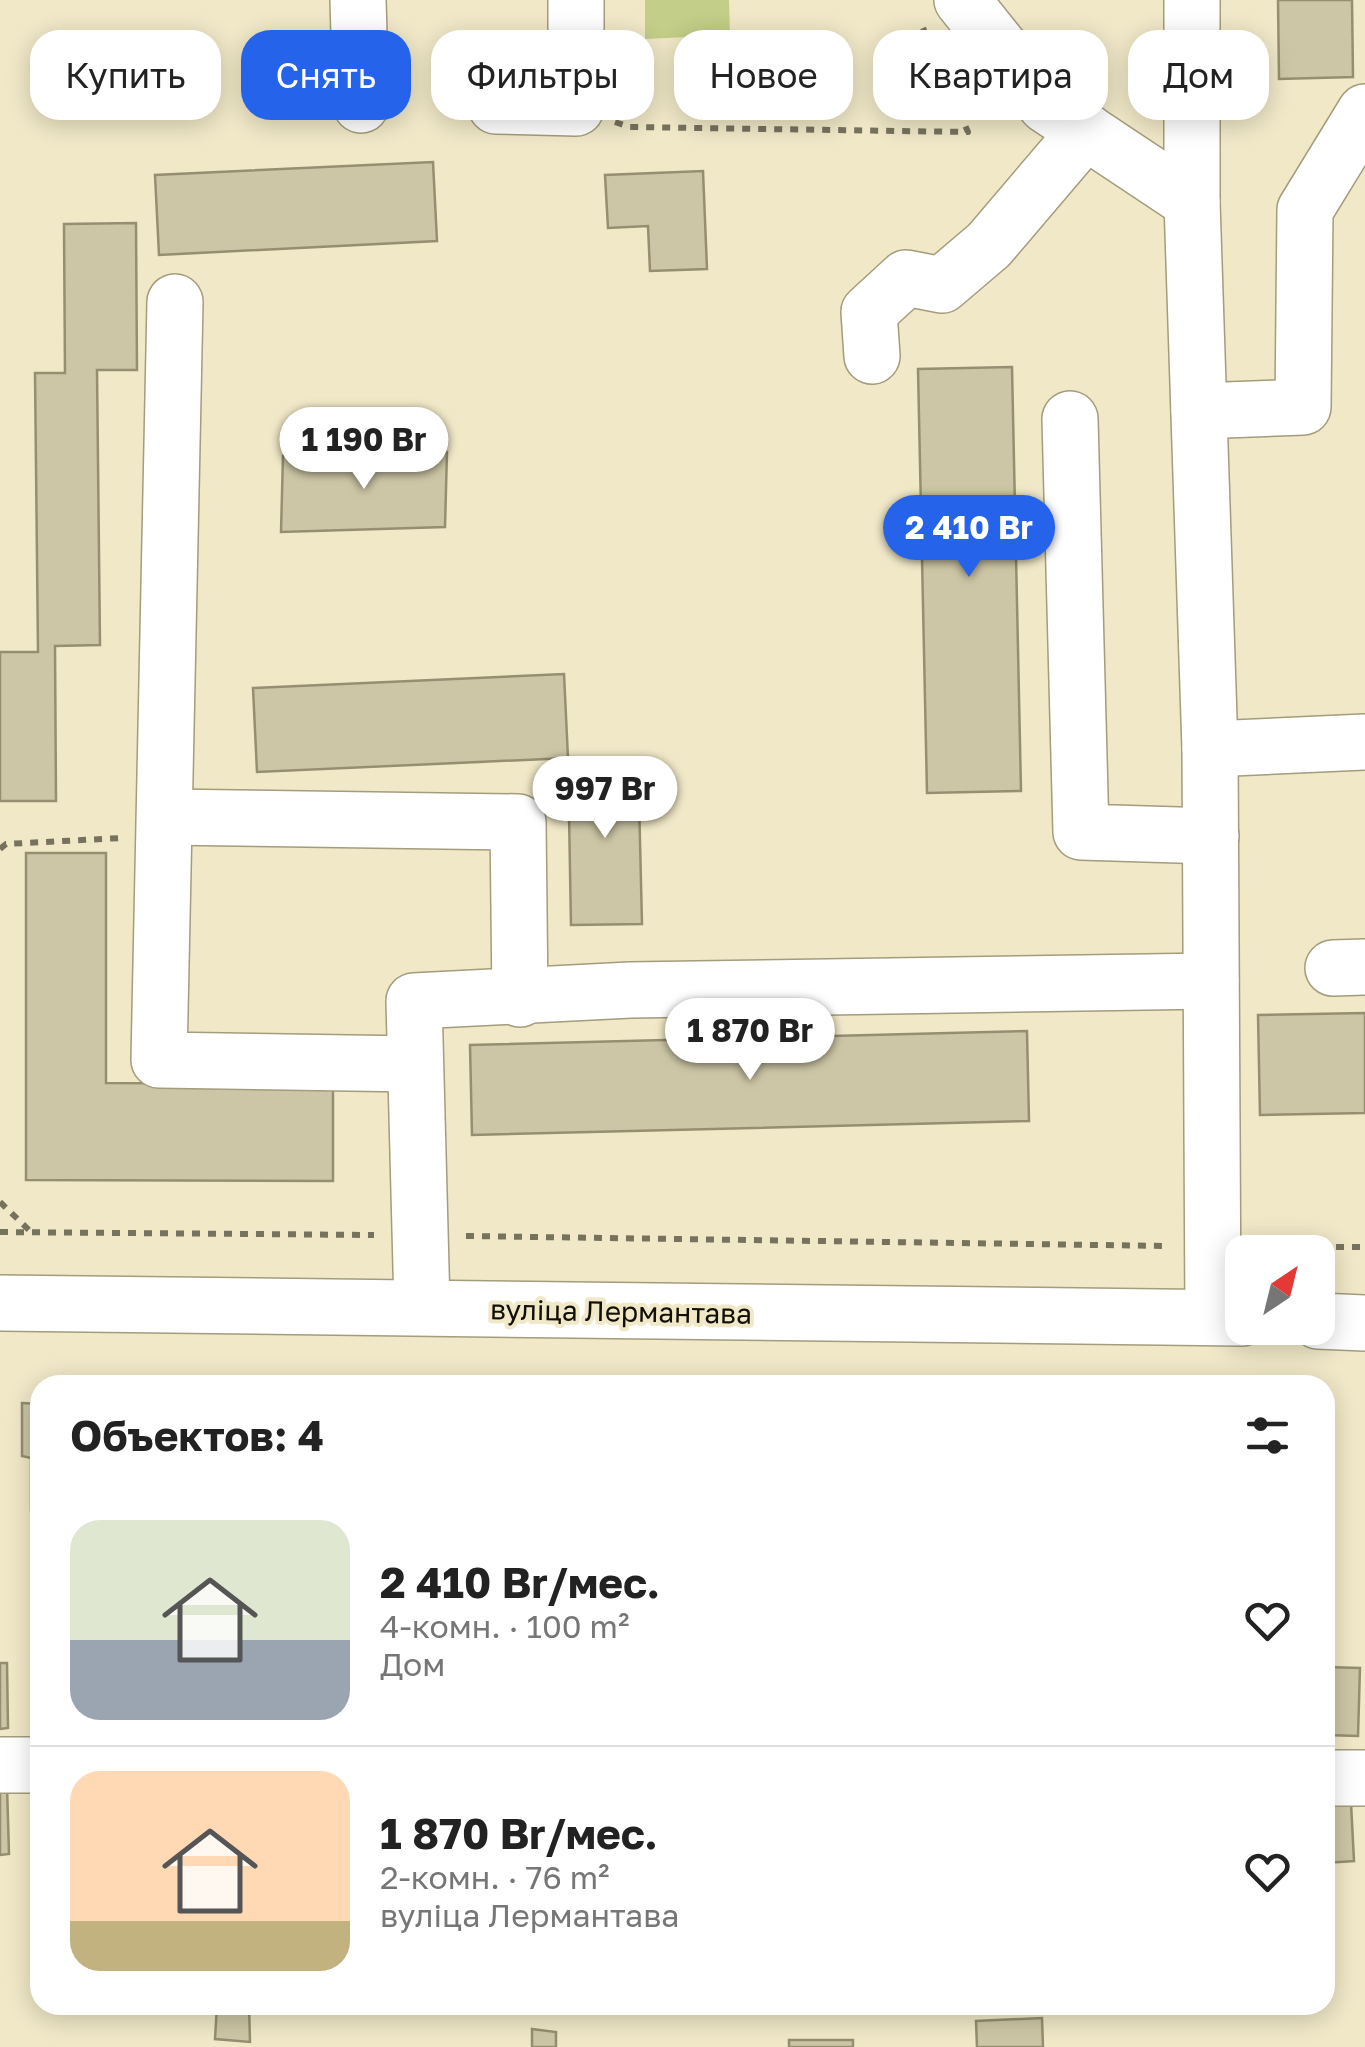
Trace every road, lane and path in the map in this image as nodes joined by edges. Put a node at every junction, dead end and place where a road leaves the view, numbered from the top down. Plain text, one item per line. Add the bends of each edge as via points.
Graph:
1 (358, 0) edge
2 (576, 0) edge
3 (1192, 0) edge
4 (940, 8) edge
5 (359, 30) edge
6 (576, 30) edge
7 (1365, 112) edge
8 (610, 120) edge
9 (1086, 131) junction
10 (1192, 202) junction
11 (175, 302) dead end
12 (872, 356) dead end
13 (1199, 411) junction
14 (1070, 419) dead end
15 (1365, 742) edge
16 (1210, 749) junction
17 (165, 827) junction
18 (1211, 836) junction
19 (2, 846) edge
20 (1211, 981) junction
21 (520, 999) junction
22 (414, 1064) junction
23 (0, 1202) edge
24 (0, 1232) edge
25 (30, 1232) junction
26 (420, 1235) junction
27 (1212, 1247) junction
28 (1365, 1247) edge
29 (0, 1303) edge
30 (1225, 1305) edge
31 (422, 1306) junction
32 (1225, 1318) edge
33 (1335, 1322) edge
34 (1365, 1323) edge
35 (0, 1765) edge
36 (30, 1765) edge
37 (1335, 1778) edge
38 (1365, 1778) edge

1 - 5 street
2 - 6 street
3 - 10 street
4 - 8 path via 968,132 630,127
4 - 9 street via 1046,105
7 - 13 street via 1305,210 1302,406
9 - 10 street
9 - 12 street via 989,245 942,286 906,278 869,312
10 - 13 street
11 - 17 street
13 - 16 street
14 - 18 street via 1081,832
15 - 16 street
16 - 18 street
17 - 19 path
17 - 21 street via 518,822
17 - 22 street via 159,1060
18 - 20 street
20 - 21 street via 630,990
20 - 27 street
21 - 22 street via 414,1001
22 - 26 street
23 - 25 path
24 - 25 path
25 - 26 path
26 - 27 path
26 - 31 street
27 - 28 path
27 - 30 street
29 - 31 street, вуліца Лермантава
31 - 32 street, вуліца Лермантава
33 - 34 street
35 - 36 street
37 - 38 street

